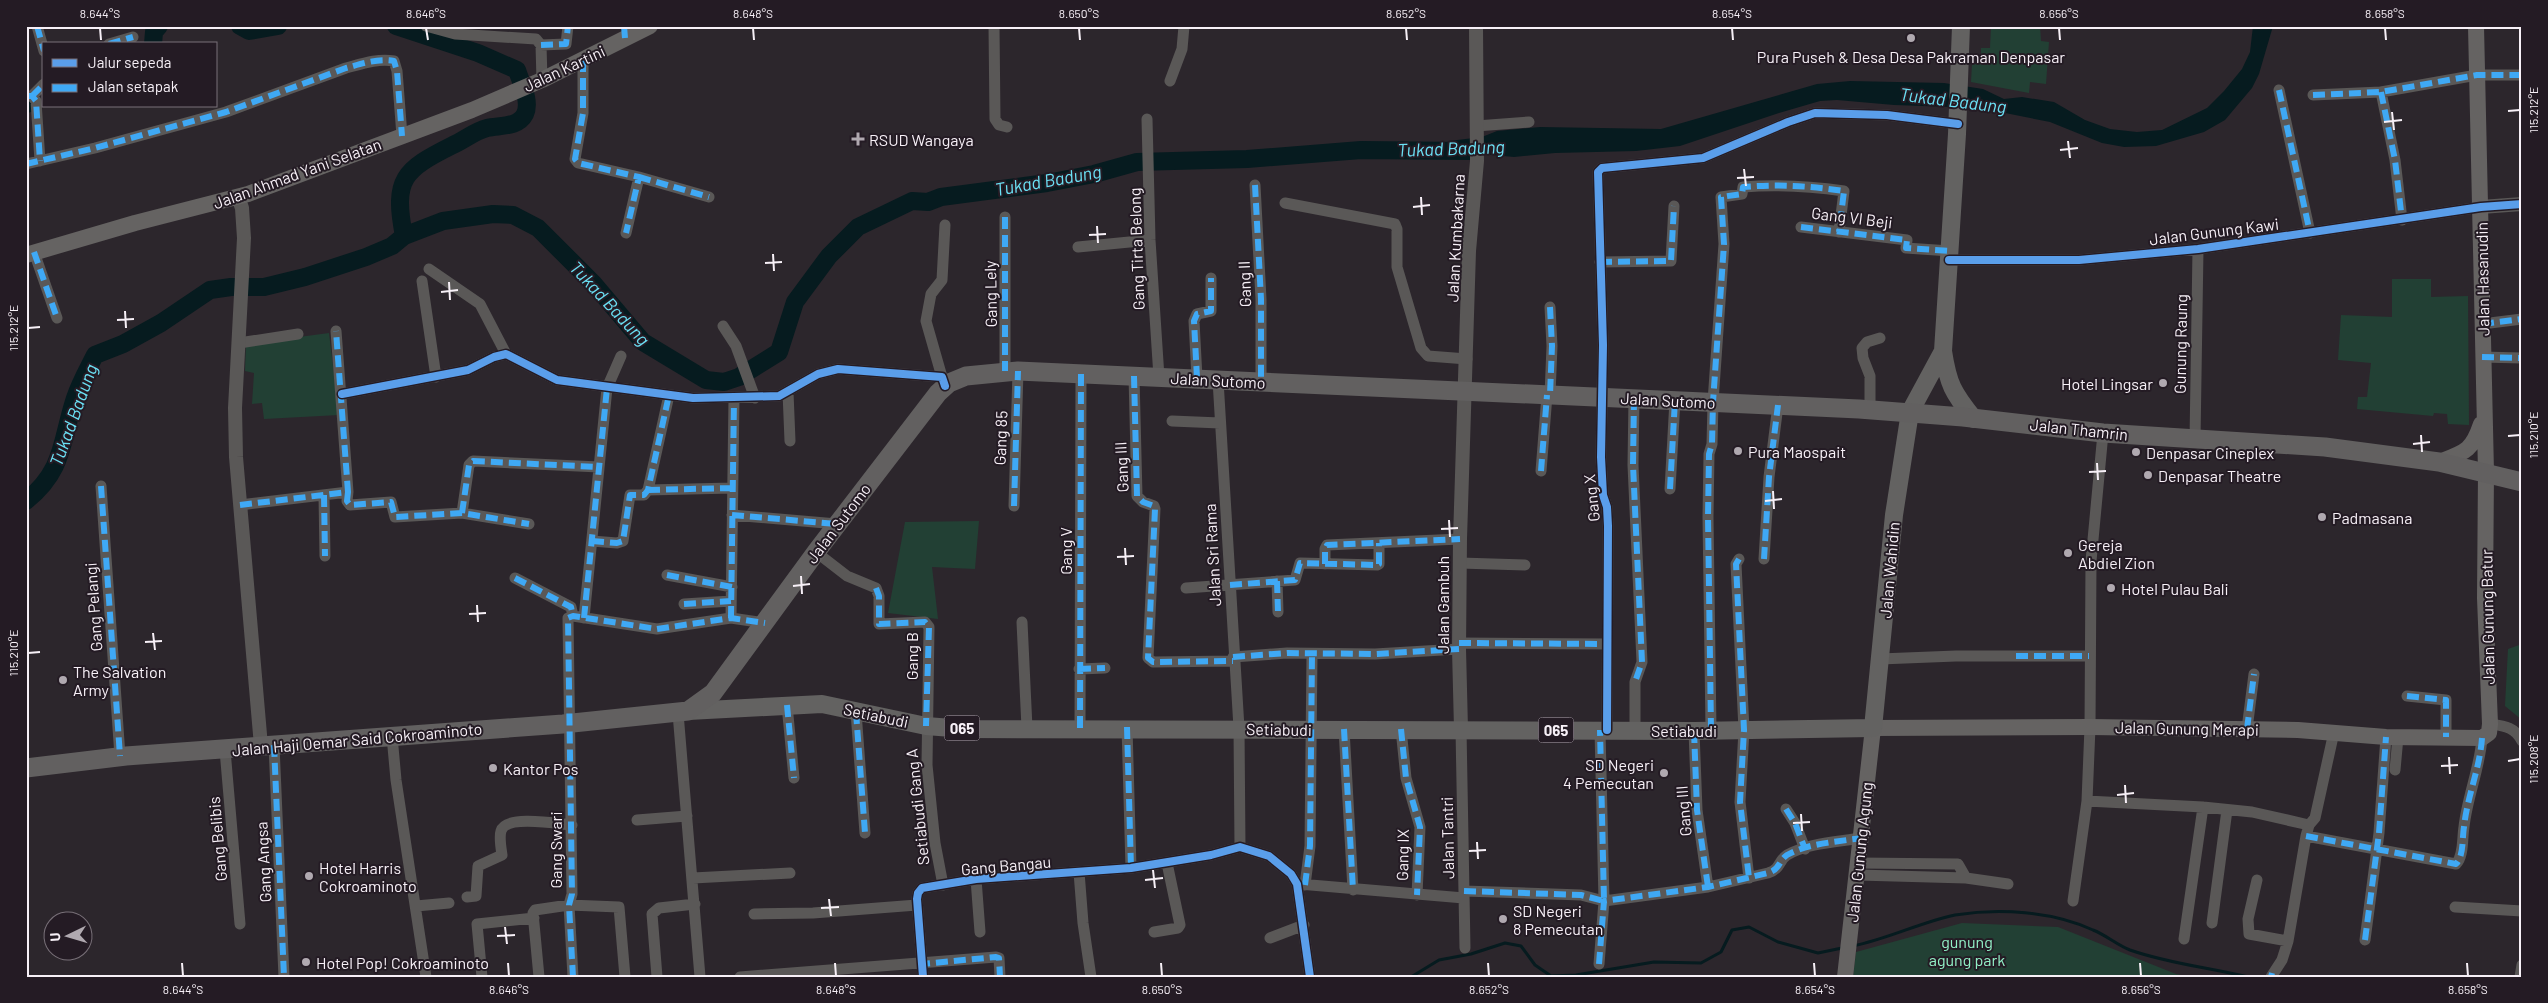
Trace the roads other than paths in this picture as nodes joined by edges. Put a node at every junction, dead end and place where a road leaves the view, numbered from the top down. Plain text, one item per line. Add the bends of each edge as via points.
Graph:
1 (37, 26) edge
2 (426, 26) edge
3 (568, 26) edge
4 (650, 26) edge
5 (994, 26) edge
6 (1184, 26) edge
7 (1476, 26) edge
8 (1961, 26) edge
9 (2476, 26) edge
10 (624, 32) edge
11 (133, 37) dead end
12 (117, 42) edge
13 (42, 44) edge
14 (541, 44) junction
15 (583, 60) junction
16 (2477, 75) junction
17 (2522, 75) edge
18 (539, 81) junction
19 (1170, 81) dead end
20 (42, 86) edge
21 (2280, 90) dead end
22 (2382, 92) junction
23 (505, 95) joint
24 (2313, 95) dead end
25 (29, 96) edge
26 (1147, 119) dead end
27 (1958, 121) junction
28 (1529, 122) dead end
29 (1007, 127) dead end
30 (1476, 131) junction
31 (402, 136) junction
32 (40, 161) junction
33 (26, 164) edge
34 (639, 177) junction
35 (1255, 185) dead end
36 (238, 197) junction
37 (709, 197) dead end
38 (1285, 203) dead end
39 (2522, 204) edge
40 (1674, 206) dead end
41 (2481, 207) junction
42 (1005, 216) dead end
43 (2402, 220) junction
44 (945, 225) dead end
45 (1801, 227) dead end
46 (1839, 232) junction
47 (626, 233) dead end
48 (2310, 233) junction
49 (1150, 240) junction
50 (1078, 248) dead end
51 (2198, 249) junction
52 (30, 254) edge
53 (1949, 256) junction
54 (1600, 262) junction
55 (428, 269) dead end
56 (1211, 278) dead end
57 (422, 281) dead end
58 (1550, 307) dead end
59 (57, 318) dead end
60 (2522, 319) edge
61 (2482, 324) junction
62 (723, 326) dead end
63 (336, 331) dead end
64 (298, 334) dead end
65 (1880, 338) dead end
66 (239, 343) junction
67 (1943, 351) junction
68 (506, 354) junction
69 (621, 356) dead end
70 (2482, 357) junction
71 (2522, 358) edge
72 (1467, 359) junction
73 (1012, 371) junction
74 (1081, 374) junction
75 (1134, 376) junction
76 (436, 377) junction
77 (1158, 377) junction
78 (1197, 378) junction
79 (1218, 380) junction
80 (943, 382) junction
81 (1261, 382) junction
82 (608, 388) junction
83 (788, 392) junction
84 (1465, 392) junction
85 (754, 393) junction
86 (342, 394) junction
87 (669, 395) junction
88 (1548, 395) junction
89 (1601, 397) junction
90 (734, 398) junction
91 (1634, 398) junction
92 (1675, 400) junction
93 (1712, 402) junction
94 (1778, 405) junction
95 (1870, 410) junction
96 (1910, 412) junction
97 (2484, 415) junction
98 (1974, 418) junction
99 (1172, 421) dead end
100 (1220, 423) junction
101 (2103, 433) junction
102 (2195, 440) junction
103 (790, 441) dead end
104 (2439, 462) junction
105 (599, 467) junction
106 (1542, 471) dead end
107 (2486, 472) junction
108 (2522, 482) edge
109 (101, 486) dead end
110 (732, 488) junction
111 (1670, 489) dead end
112 (648, 490) junction
113 (348, 492) junction
114 (324, 495) junction
115 (240, 505) junction
116 (1014, 506) dead end
117 (462, 513) junction
118 (732, 514) junction
119 (529, 524) dead end
120 (837, 524) junction
121 (1460, 539) junction
122 (592, 542) junction
123 (1380, 543) junction
124 (816, 552) junction
125 (325, 556) dead end
126 (1739, 559) dead end
127 (1764, 559) dead end
128 (1460, 563) junction
129 (1325, 564) junction
130 (1525, 565) dead end
131 (667, 575) dead end
132 (515, 578) dead end
133 (1277, 581) junction
134 (1230, 585) junction
135 (732, 587) junction
136 (1186, 588) dead end
137 (731, 601) junction
138 (684, 604) dead end
139 (1278, 612) dead end
140 (578, 618) junction
141 (731, 618) junction
142 (1022, 622) dead end
143 (765, 624) junction
144 (1606, 644) junction
145 (1459, 646) junction
146 (1312, 654) junction
147 (2089, 656) junction
148 (1233, 659) junction
149 (1880, 659) junction
150 (1105, 668) dead end
151 (1079, 669) junction
152 (2254, 674) dead end
153 (718, 686) junction
154 (2407, 696) dead end
155 (786, 705) junction
156 (734, 708) junction
157 (683, 712) junction
158 (856, 712) junction
159 (568, 723) junction
160 (926, 726) junction
161 (2090, 726) junction
162 (1127, 727) junction
163 (1027, 728) junction
164 (1080, 728) junction
165 (1239, 728) junction
166 (1873, 728) junction
167 (1344, 729) junction
168 (1402, 729) junction
169 (1461, 729) junction
170 (2247, 729) junction
171 (1312, 730) junction
172 (1604, 730) junction
173 (1635, 730) junction
174 (1703, 730) junction
175 (1744, 730) junction
176 (2486, 731) junction
177 (2334, 732) junction
178 (392, 736) junction
179 (2392, 737) junction
180 (2446, 738) junction
181 (2522, 741) edge
182 (268, 745) junction
183 (225, 750) junction
184 (120, 756) junction
185 (26, 768) edge
186 (2395, 770) dead end
187 (794, 778) dead end
188 (2087, 801) junction
189 (2203, 807) junction
190 (1786, 809) dead end
191 (2227, 810) junction
192 (687, 816) junction
193 (637, 820) dead end
194 (572, 825) junction
195 (2307, 830) junction
196 (865, 833) dead end
197 (1861, 838) junction
198 (1240, 847) junction
199 (1804, 849) junction
200 (2377, 851) junction
201 (1167, 862) junction
202 (1131, 868) junction
203 (1858, 869) junction
204 (1079, 872) junction
205 (790, 873) dead end
206 (693, 878) junction
207 (1749, 878) junction
208 (976, 879) junction
209 (2257, 880) dead end
210 (1301, 884) junction
211 (2008, 884) dead end
212 (943, 885) junction
213 (1708, 887) junction
214 (1352, 890) junction
215 (1464, 894) junction
216 (1417, 895) junction
217 (467, 897) dead end
218 (1604, 901) junction
219 (2073, 901) dead end
220 (449, 903) dead end
221 (695, 904) junction
222 (917, 904) junction
223 (569, 905) junction
224 (416, 906) junction
225 (2455, 907) dead end
226 (2522, 911) edge
227 (754, 914) dead end
228 (534, 918) junction
229 (240, 924) dead end
230 (2212, 924) dead end
231 (1304, 925) junction
232 (980, 932) dead end
233 (1154, 932) dead end
234 (1270, 938) dead end
235 (2184, 938) dead end
236 (2288, 940) junction
237 (2365, 940) dead end
238 (1465, 948) dead end
239 (922, 964) junction
240 (1599, 964) dead end
241 (2522, 965) edge
242 (857, 973) edge
243 (2271, 975) edge
244 (284, 977) edge
245 (426, 977) edge
246 (482, 977) edge
247 (539, 977) edge
248 (573, 977) edge
249 (625, 977) edge
250 (657, 977) edge
251 (700, 977) edge
252 (742, 977) edge
253 (923, 977) edge
254 (1000, 977) edge
255 (1091, 977) edge
256 (1310, 977) edge
257 (1845, 977) edge
258 (2520, 977) edge

1 - 13 street
2 - 14 street via 455,34 536,39
3 - 14 street via 566,44
4 - 10 main road, Jalan Kartini
5 - 29 street via 995,119 999,125
6 - 19 street via 1182,49
7 - 30 street, Jalan Kumbakarna
8 - 27 main road
9 - 16 main road, Jalan Hasanudin
10 - 15 main road, Jalan Kartini
11 - 12 street
14 - 18 street
15 - 18 main road, Jalan Kartini
15 - 34 street via 583,113 574,156 576,161
16 - 17 street
16 - 22 street
16 - 41 main road, Jalan Hasanudin
18 - 23 main road, Jalan Kartini
20 - 25 street
21 - 48 street
22 - 24 street
22 - 43 street
23 - 31 main road, Jalan Ahmad Yani Selatan
25 - 32 street via 36,101
26 - 49 street, Gang Tirta Belong
27 - 53 main road
27 - 54 street, Gang X via 1815,113 1703,158 1602,168 1597,175
28 - 30 street
30 - 72 street, Jalan Kumbakarna
31 - 32 street via 397,71 394,61 387,60 346,68 226,112
31 - 36 main road, Jalan Ahmad Yani Selatan
32 - 33 street
34 - 37 street
34 - 47 street
35 - 81 street, Gang II via 1261,299
36 - 52 main road, Jalan Ahmad Yani Selatan
36 - 66 street via 242,216
38 - 72 street via 1395,224 1397,266 1420,348 1428,356
39 - 41 street
40 - 54 street via 1671,261
41 - 43 street, Jalan Gunung Kawi
41 - 61 main road, Jalan Hasanudin
42 - 73 street, Gang Lely
43 - 48 street, Jalan Gunung Kawi
44 - 80 street via 942,280 931,294 926,321
45 - 46 street, Gang VI Beji
46 - 53 street, Gang VI Beji via 1907,240 1906,248
46 - 93 street, Gang III via 1844,190 1767,185 1743,187 1742,194 1722,196 1724,244
48 - 51 street, Jalan Gunung Kawi
49 - 50 street
49 - 77 street, Gang Tirta Belong
51 - 53 street, Jalan Gunung Kawi via 2078,260
51 - 102 street, Gunung Raung
52 - 59 street
53 - 67 main road
54 - 89 street, Gang X
55 - 68 street via 480,304
56 - 78 street via 1211,311 1197,314 1194,321
57 - 76 street
58 - 88 street via 1552,346
60 - 61 street
61 - 70 main road, Jalan Hasanudin
62 - 85 street via 736,346
63 - 86 street
64 - 66 street
65 - 95 street via 1863,345 1863,358 1870,376
66 - 115 street via 235,408
67 - 96 main road, Jalan Wahidin
67 - 98 main road via 1948,381
68 - 76 street via 468,370
68 - 82 street via 557,380
69 - 82 street
70 - 71 street
70 - 97 main road, Jalan Hasanudin
72 - 84 street, Jalan Kumbakarna
73 - 74 highway, Jalan Sutomo
73 - 80 highway, Jalan Sutomo
73 - 116 street, Gang 85
74 - 75 highway, Jalan Sutomo
74 - 151 street, Gang V
75 - 77 highway, Jalan Sutomo
75 - 148 street, Gang III via 1137,496 1155,509 1148,658 1153,662
76 - 86 street
77 - 78 highway, Jalan Sutomo
78 - 79 highway, Jalan Sutomo
79 - 81 highway, Jalan Sutomo
79 - 100 street, Jalan Sri Rama
80 - 83 street via 838,369 818,374
80 - 120 highway, Jalan Sutomo
81 - 84 highway, Jalan Sutomo
82 - 87 street
82 - 105 street
83 - 85 street via 779,396
83 - 103 street
84 - 88 highway, Jalan Sutomo
84 - 121 street, Jalan Gambuh
85 - 90 street
86 - 113 street
87 - 90 street
87 - 112 street
88 - 89 highway, Jalan Sutomo
88 - 106 street
89 - 91 highway, Jalan Sutomo
89 - 144 street, Gang X via 1603,495 1608,526
90 - 110 street
91 - 92 highway, Jalan Sutomo
91 - 173 street via 1632,466 1642,662 1635,682
92 - 93 highway, Jalan Sutomo
92 - 111 street
93 - 94 highway, Jalan Sutomo
93 - 174 street, Gang III
94 - 95 highway, Jalan Sutomo
94 - 127 street
95 - 96 highway, Jalan Sutomo
96 - 98 highway, Jalan Thamrin
96 - 149 main road, Jalan Wahidin via 1894,515
97 - 104 main road via 2470,449
97 - 107 main road, Jalan Hasanudin
98 - 101 highway, Jalan Thamrin
99 - 100 street
100 - 134 street, Jalan Sri Rama
101 - 102 highway, Jalan Thamrin
101 - 147 street via 2090,561
102 - 104 highway, Jalan Thamrin via 2325,448
104 - 107 highway, Jalan Thamrin
105 - 117 street via 473,461 468,465
105 - 122 street
107 - 108 highway, Jalan Thamrin
107 - 176 main road, Jalan Gunung Batur
109 - 184 street, Gang Pelangi
110 - 112 street
110 - 118 street
112 - 122 street via 644,495 630,495 622,541
113 - 114 street
113 - 117 street via 350,505 391,502 395,517
114 - 115 street
114 - 125 street
115 - 182 street
117 - 119 street
118 - 120 street
118 - 135 street
120 - 124 highway, Jalan Sutomo
121 - 123 street
121 - 128 street, Jalan Gambuh
122 - 140 street
123 - 129 street via 1328,546
123 - 129 street via 1379,564
124 - 143 highway, Jalan Sutomo
124 - 160 street, Gang B via 847,576 876,588 879,624 924,622 929,627
126 - 175 street via 1736,564 1737,620
128 - 130 street
128 - 145 street, Jalan Gambuh
129 - 133 street via 1300,564 1295,580
131 - 135 street
132 - 140 street via 571,607
133 - 134 street
133 - 139 street
134 - 136 street
134 - 148 street, Jalan Sri Rama
135 - 137 street
137 - 138 street
137 - 141 street
140 - 141 street via 664,629
140 - 159 street, Gang Swari via 568,618 567,621
141 - 143 street
142 - 163 street
143 - 153 highway, Jalan Sutomo
144 - 145 street
144 - 172 street, Gang X
145 - 146 street via 1375,654
145 - 169 street, Jalan Gambuh
146 - 148 street
146 - 171 street
147 - 149 street
147 - 161 street
148 - 165 street, Jalan Sri Rama
149 - 166 main road, Jalan Wahidin
150 - 151 street
151 - 164 street, Gang V
152 - 170 street
153 - 156 main road
153 - 157 highway, Jalan Sutomo via 708,698
154 - 180 street via 2446,700
155 - 156 main road, Setiabudi / 065
155 - 158 main road, Setiabudi / 065 via 822,704
155 - 187 street
156 - 157 main road, Setiabudi / 065
157 - 159 highway, Jalan Haji Oemar Said Cokroaminoto
157 - 192 street
158 - 160 main road, Setiabudi / 065
158 - 196 street
159 - 178 highway, Jalan Haji Oemar Said Cokroaminoto
159 - 194 street, Gang Swari
160 - 163 main road, Setiabudi / 065
160 - 212 street, Setiabudi Gang A via 935,843
161 - 166 main road, Jalan Gunung Merapi
161 - 170 main road, Jalan Gunung Merapi
161 - 188 street
162 - 164 main road, Setiabudi / 065
162 - 165 main road, Setiabudi / 065
162 - 202 street
163 - 164 main road, Setiabudi / 065
165 - 171 main road, Setiabudi / 065
165 - 198 street, Jalan Sri Rama
166 - 175 main road, Setiabudi / 065
166 - 197 main road, Jalan Gunung Agung
167 - 168 main road, Setiabudi / 065
167 - 171 main road, Setiabudi / 065
167 - 214 street
168 - 169 main road, Setiabudi / 065
168 - 216 street, Gang IX via 1406,778 1420,827
169 - 172 main road, Setiabudi / 065
169 - 215 street, Jalan Tantri
170 - 177 main road, Jalan Gunung Merapi
171 - 210 street via 1310,846
172 - 173 main road, Setiabudi / 065
172 - 218 street, Gang X
173 - 174 main road, Setiabudi / 065
174 - 175 main road, Setiabudi / 065
174 - 213 street, Gang III via 1697,810
175 - 207 street via 1740,802
176 - 180 main road, Jalan Gunung Merapi
176 - 181 street via 2508,726
176 - 200 street via 2458,863
177 - 179 main road, Jalan Gunung Merapi
177 - 195 street via 2315,818
178 - 182 highway, Jalan Haji Oemar Said Cokroaminoto
178 - 224 street
179 - 180 main road, Jalan Gunung Merapi
179 - 186 street
179 - 200 street
182 - 183 highway, Jalan Haji Oemar Said Cokroaminoto
182 - 244 street, Gang Angsa
183 - 184 highway, Jalan Haji Oemar Said Cokroaminoto
183 - 229 street, Gang Belibis
184 - 185 highway, Jalan Haji Oemar Said Cokroaminoto
188 - 189 street
188 - 219 street
189 - 191 street
189 - 235 street
190 - 199 street via 1795,822
191 - 195 street
191 - 230 street
192 - 193 street
192 - 206 street
194 - 217 street via 538,822 505,825 501,831 502,855 478,866 476,896
194 - 223 street, Gang Swari via 572,894
195 - 200 street
195 - 236 street
197 - 199 street
197 - 203 main road, Jalan Gunung Agung
198 - 201 street, Gang Bangau
198 - 210 street via 1269,856
199 - 207 street via 1783,858 1776,871
200 - 237 street
201 - 202 street, Gang Bangau
201 - 233 street via 1180,925
202 - 204 street, Gang Bangau
203 - 211 street via 1958,864 1966,878
203 - 257 main road, Jalan Gunung Agung
204 - 208 street, Gang Bangau
204 - 255 street
205 - 206 street
206 - 221 street
207 - 213 street
208 - 212 street, Gang Bangau
208 - 232 street
209 - 236 street via 2248,919 2249,934
210 - 214 street
210 - 231 street
212 - 222 street, Gang Bangau via 922,888
213 - 218 street
214 - 216 street
215 - 216 street
215 - 218 street via 1581,895
215 - 238 street, Jalan Tantri
218 - 240 street, Gang X
220 - 224 street
221 - 250 street via 659,908 652,914
221 - 251 street
222 - 227 street
222 - 239 street
223 - 228 street via 535,910
223 - 248 street, Gang Swari
223 - 249 street via 619,907
224 - 245 street
225 - 226 street
228 - 246 street via 478,924
228 - 247 street
231 - 234 street
231 - 256 street
236 - 243 street via 2282,960
239 - 242 street
239 - 253 street
239 - 254 street via 996,957
241 - 258 street
242 - 252 street

